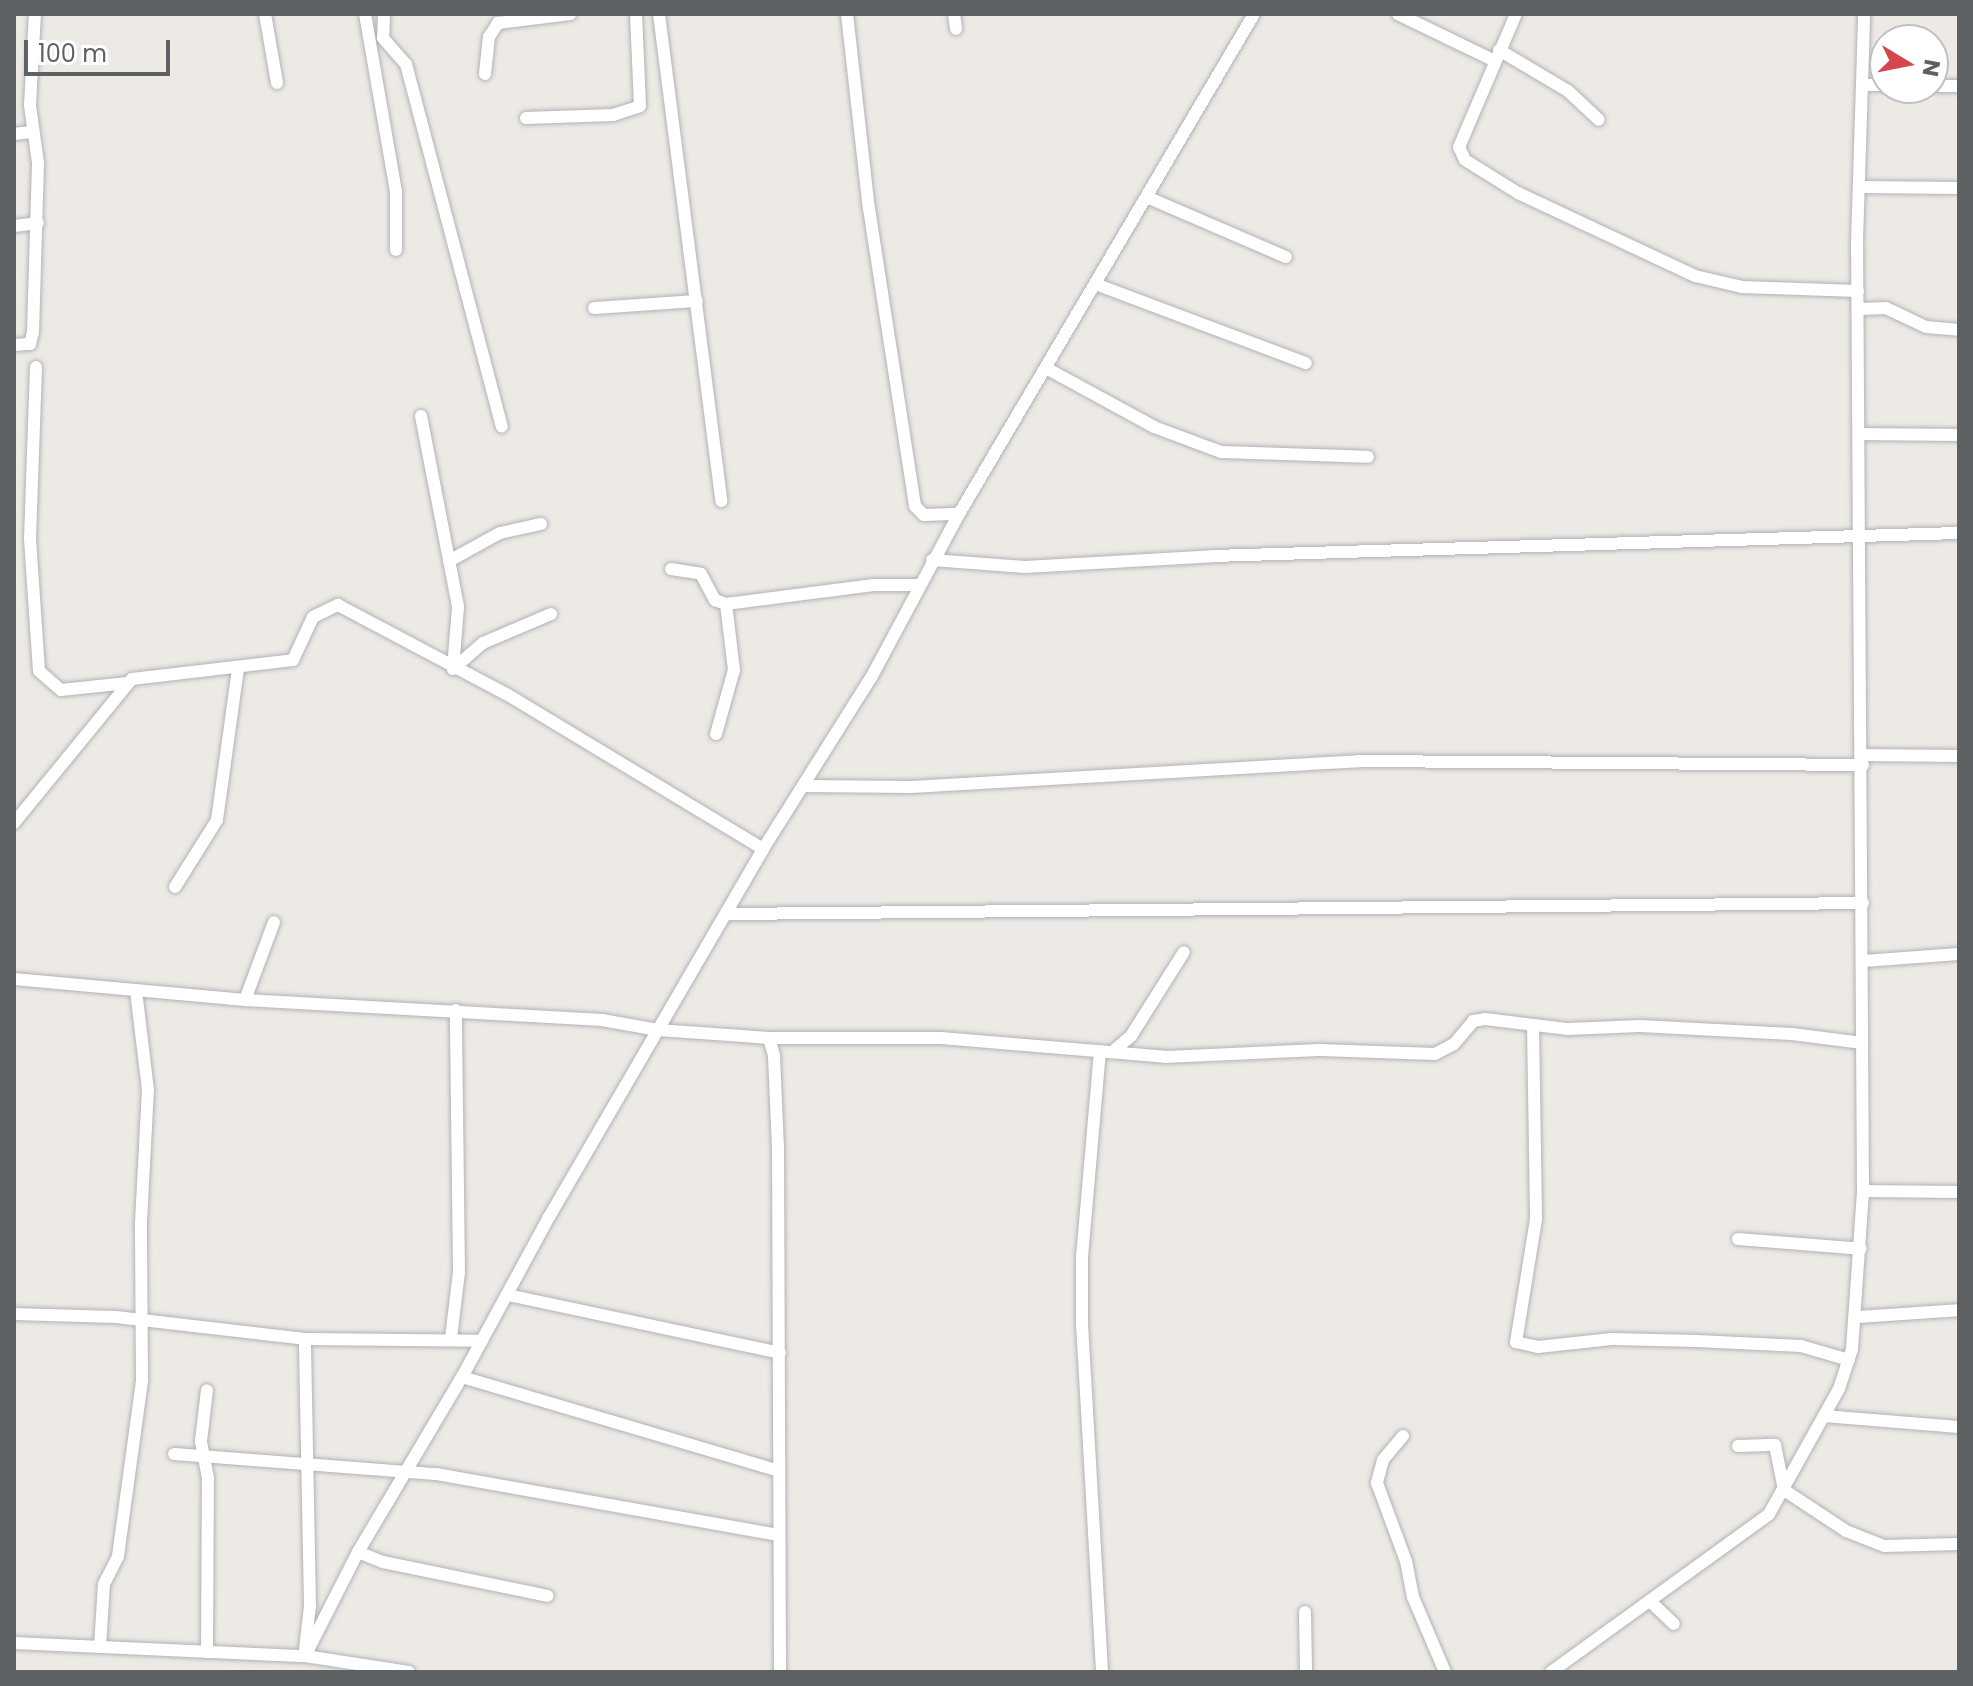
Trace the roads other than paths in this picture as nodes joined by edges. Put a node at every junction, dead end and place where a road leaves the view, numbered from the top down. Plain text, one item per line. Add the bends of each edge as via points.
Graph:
1 (35, 14) edge
2 (265, 14) edge
3 (365, 14) edge
4 (384, 14) edge
5 (570, 14) edge
6 (636, 14) edge
7 (659, 14) edge
8 (847, 14) edge
9 (954, 14) edge
10 (1254, 14) edge
11 (1516, 14) edge
12 (1864, 14) edge
13 (1406, 16) edge
14 (956, 29) dead end
15 (1497, 56) junction
16 (485, 74) dead end
17 (277, 83) dead end
18 (1863, 85) junction
19 (1869, 85) edge
20 (526, 118) dead end
21 (1599, 120) dead end
22 (31, 132) junction
23 (14, 134) edge
24 (1862, 187) junction
25 (1959, 188) edge
26 (1149, 198) junction
27 (38, 223) junction
28 (14, 226) edge
29 (396, 250) dead end
30 (1286, 257) dead end
31 (1098, 285) junction
32 (1858, 291) junction
33 (697, 301) junction
34 (594, 308) dead end
35 (1859, 309) junction
36 (1959, 330) edge
37 (14, 345) edge
38 (1306, 363) dead end
39 (36, 367) dead end
40 (1046, 368) junction
41 (421, 416) dead end
42 (502, 427) dead end
43 (1860, 434) junction
44 (1959, 435) edge
45 (1368, 457) dead end
46 (721, 501) dead end
47 (959, 514) junction
48 (541, 524) dead end
49 (1860, 533) junction
50 (1959, 533) edge
51 (932, 560) junction
52 (449, 561) junction
53 (671, 569) dead end
54 (918, 585) junction
55 (726, 604) junction
56 (551, 614) dead end
57 (238, 668) junction
58 (453, 669) junction
59 (128, 683) junction
60 (716, 734) dead end
61 (1959, 756) edge
62 (1863, 760) junction
63 (805, 786) junction
64 (14, 823) edge
65 (763, 849) junction
66 (175, 887) dead end
67 (1863, 903) junction
68 (726, 914) junction
69 (274, 922) dead end
70 (1184, 952) dead end
71 (1959, 954) edge
72 (1863, 961) junction
73 (14, 979) edge
74 (136, 991) junction
75 (245, 1000) junction
76 (456, 1010) junction
77 (1533, 1025) junction
78 (658, 1030) junction
79 (769, 1038) junction
80 (1862, 1043) junction
81 (1106, 1052) junction
82 (1863, 1191) junction
83 (1959, 1192) edge
84 (1738, 1239) dead end
85 (1861, 1249) junction
86 (508, 1295) junction
87 (1959, 1310) edge
88 (14, 1314) edge
89 (1857, 1317) junction
90 (143, 1321) junction
91 (451, 1338) junction
92 (305, 1339) junction
93 (482, 1341) junction
94 (780, 1353) junction
95 (1849, 1360) junction
96 (462, 1377) junction
97 (207, 1390) dead end
98 (1824, 1416) junction
99 (1959, 1427) edge
100 (1403, 1436) dead end
101 (1738, 1446) dead end
102 (174, 1454) dead end
103 (206, 1457) junction
104 (306, 1465) junction
105 (779, 1471) junction
106 (405, 1473) junction
107 (1784, 1490) junction
108 (777, 1535) junction
109 (1959, 1544) edge
110 (358, 1552) junction
111 (548, 1596) dead end
112 (1650, 1601) junction
113 (1305, 1612) dead end
114 (1674, 1624) dead end
115 (14, 1643) edge
116 (100, 1647) junction
117 (207, 1652) junction
118 (305, 1656) junction
119 (409, 1672) edge
120 (780, 1672) edge
121 (1102, 1672) edge
122 (1306, 1672) edge
123 (1445, 1672) edge
124 (1551, 1672) edge

1 - 22 street
2 - 17 street
3 - 29 street via 396,192
4 - 42 street via 383,38 406,64
5 - 16 street via 498,23 489,37
6 - 20 street via 640,106 613,115
7 - 33 street
8 - 47 street via 868,202 915,506 924,515
9 - 14 street
10 - 26 street
11 - 15 street
12 - 18 street
13 - 15 street
15 - 21 street via 1568,91
15 - 32 street via 1459,147 1479,171 1695,276 1742,287
18 - 19 street
18 - 24 street
22 - 23 street
22 - 27 street via 38,163
24 - 25 street
24 - 32 street
26 - 30 street
26 - 31 street
27 - 28 street
27 - 37 street via 32,338 25,346
31 - 38 street
31 - 40 street
32 - 35 street
33 - 34 street
33 - 46 street
35 - 36 street via 1886,308 1926,327
35 - 43 street
39 - 59 street via 30,539 39,671 61,690
40 - 45 street via 1154,427 1221,452
40 - 47 street
41 - 52 street
43 - 44 street
43 - 49 street
47 - 51 street
48 - 52 street via 500,533
49 - 50 street
49 - 51 street via 1025,567
49 - 62 street
51 - 54 street
52 - 58 street via 459,621
53 - 55 street via 701,574 715,600
54 - 55 street via 874,585
54 - 63 street via 872,676
55 - 60 street via 734,670
56 - 58 street via 483,643
57 - 58 street via 293,660 313,617 338,605
57 - 59 street via 155,674
57 - 66 street via 217,820
58 - 65 street via 508,695
59 - 64 street
61 - 62 street
62 - 63 street via 1359,761 911,787
62 - 67 street
63 - 65 street
65 - 68 street
67 - 68 street
67 - 72 street
68 - 78 street
69 - 75 street
70 - 81 street via 1131,1036
71 - 72 street
72 - 80 street
73 - 74 street
74 - 75 street
74 - 90 street via 148,1090 141,1222
75 - 76 street
76 - 78 street via 602,1020
76 - 91 street via 459,1272
77 - 80 street via 1792,1034
77 - 81 street via 1473,1021 1454,1044 1435,1054 1320,1050 1165,1057
77 - 95 street via 1536,1219 1516,1342 1538,1347 1612,1339 1801,1346
78 - 79 street
78 - 86 street
79 - 81 street via 941,1038
79 - 94 street via 778,1147
80 - 82 street
81 - 121 street via 1082,1297
82 - 83 street
82 - 85 street
84 - 85 street
85 - 89 street
86 - 93 street
86 - 94 street
87 - 89 street
88 - 90 street
89 - 95 street
90 - 92 street
90 - 116 street via 137,1448 118,1556 104,1584
91 - 92 street
91 - 93 street
92 - 104 street
93 - 96 street
94 - 105 street
95 - 98 street
96 - 105 street
96 - 106 street
97 - 103 street via 201,1441
98 - 99 street
98 - 107 street
100 - 123 street via 1383,1460 1377,1483 1406,1561 1413,1597
101 - 107 street via 1775,1445
102 - 103 street
103 - 104 street
103 - 117 street
104 - 106 street
104 - 118 street via 310,1606
105 - 108 street
106 - 108 street
106 - 110 street
107 - 109 street via 1846,1531 1884,1546
107 - 112 street via 1769,1514
108 - 120 street
110 - 111 street via 383,1562
110 - 118 street
112 - 114 street
112 - 124 street
113 - 122 street
115 - 116 street
116 - 117 street
117 - 118 street
118 - 119 street

